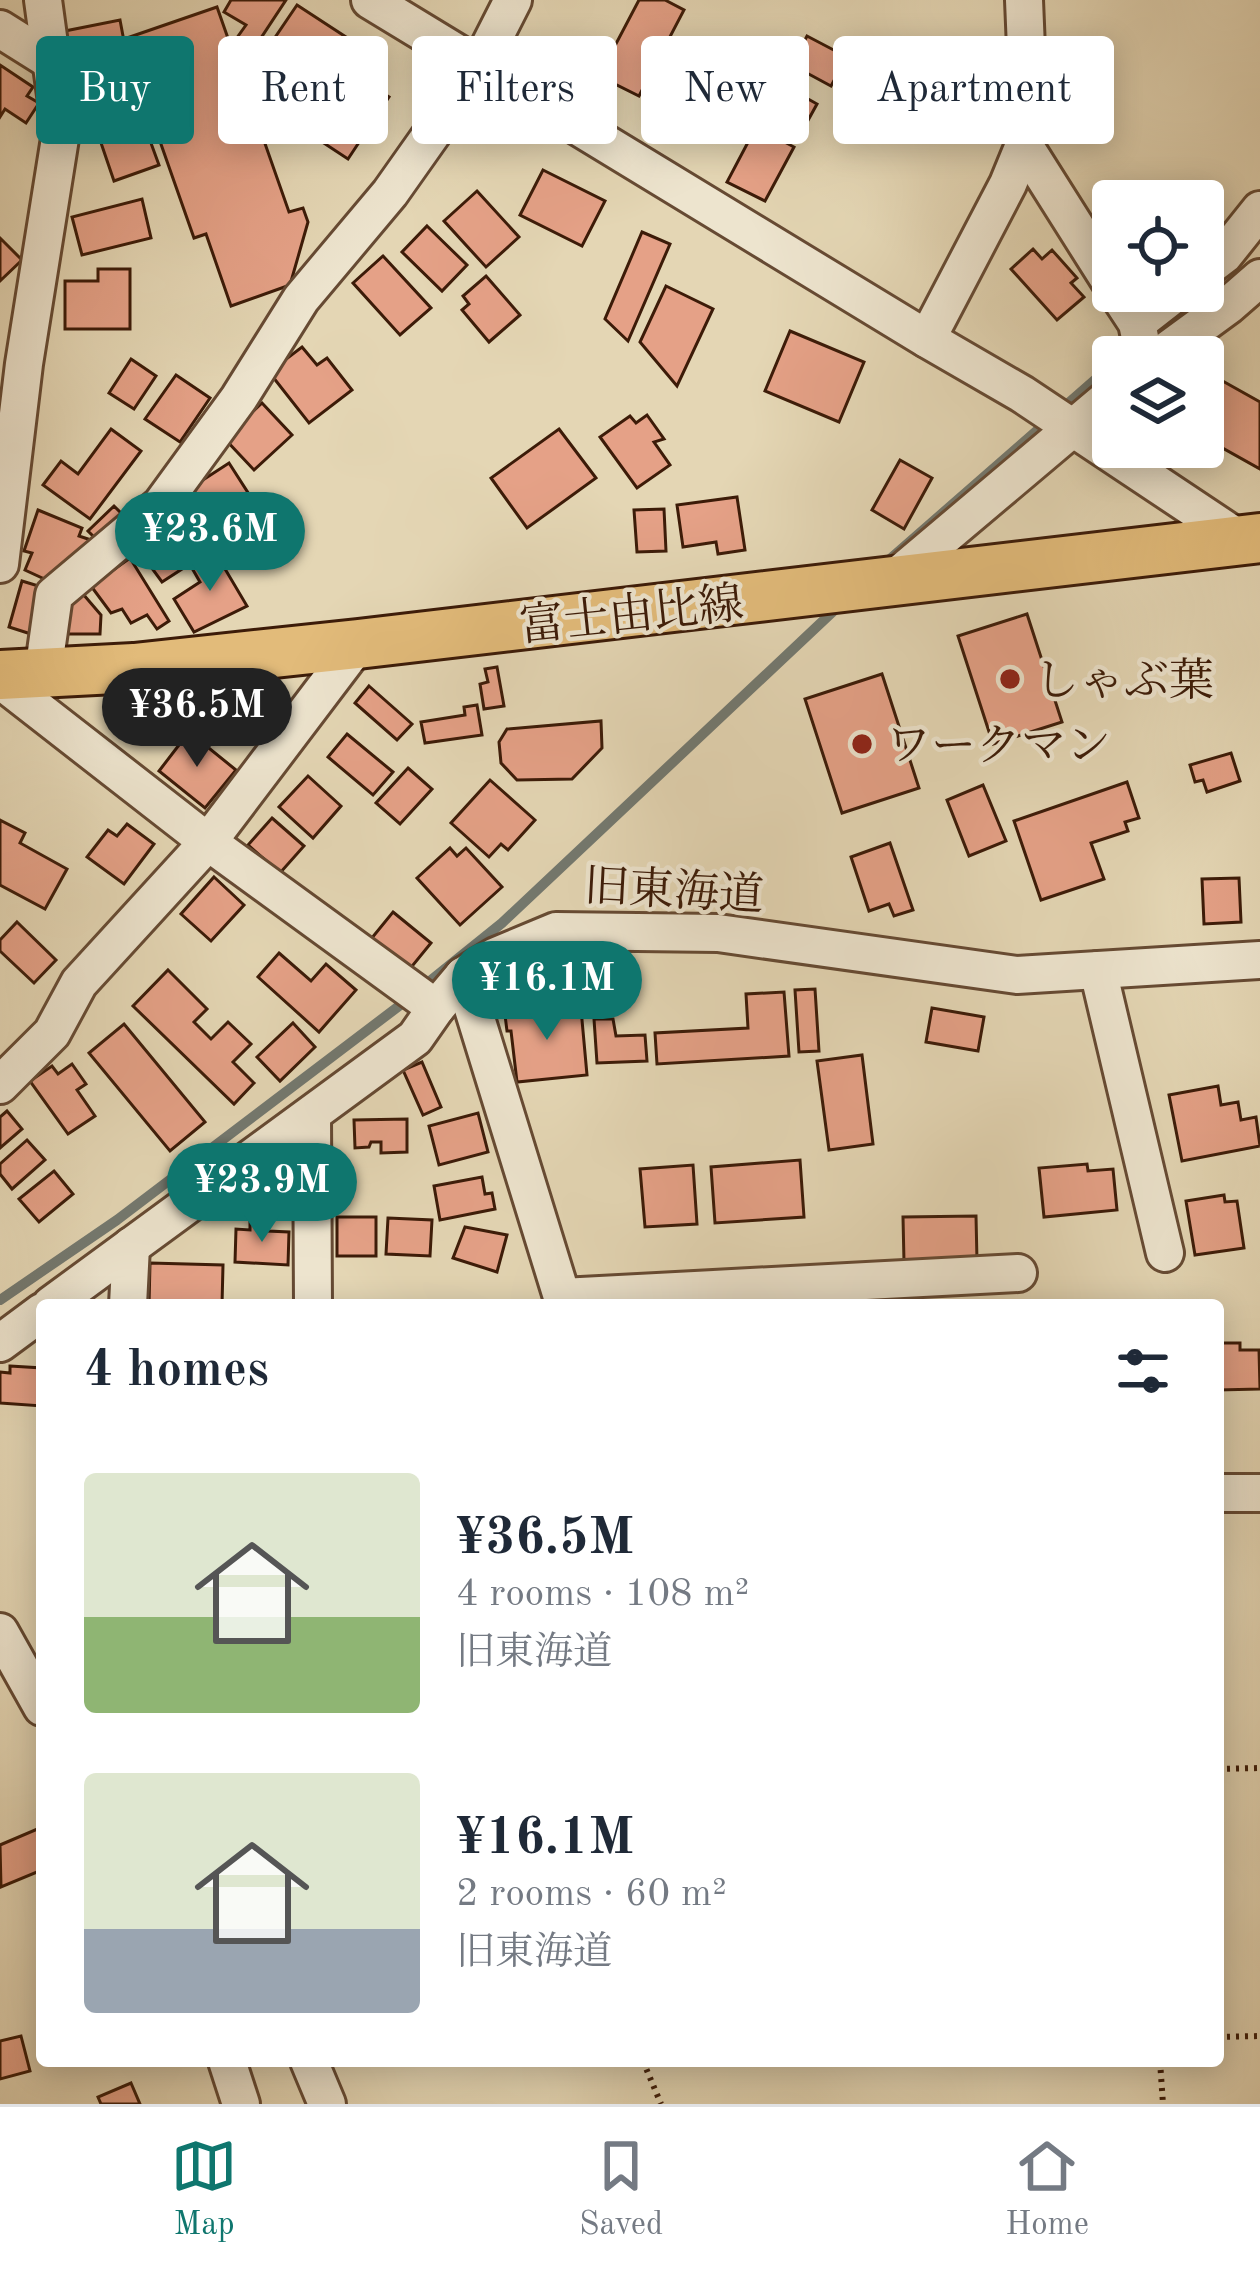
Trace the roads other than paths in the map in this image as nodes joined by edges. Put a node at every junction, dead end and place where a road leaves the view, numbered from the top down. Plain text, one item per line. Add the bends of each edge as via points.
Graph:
1 (43, 0) edge
2 (370, 0) edge
3 (513, 0) edge
4 (993, 0) edge
5 (1024, 16) edge
6 (0, 29) edge
7 (48, 36) edge
8 (428, 36) edge
9 (495, 36) edge
10 (36, 52) edge
11 (58, 144) edge
12 (425, 144) edge
13 (604, 144) edge
14 (1024, 145) junction
15 (1260, 210) edge
16 (1092, 252) edge
17 (1224, 254) edge
18 (1260, 278) edge
19 (1162, 312) edge
20 (15, 327) edge
21 (1143, 336) edge
22 (1187, 336) edge
23 (927, 340) junction
24 (1092, 410) edge
25 (1068, 428) junction
26 (1250, 539) edge
27 (0, 564) edge
28 (890, 583) junction
29 (358, 644) junction
30 (14, 676) edge
31 (208, 842) junction
32 (1259, 965) edge
33 (1098, 970) junction
34 (464, 976) junction
35 (436, 1008) junction
36 (0, 1085) edge
37 (312, 1116) junction
38 (131, 1246) junction
39 (1165, 1253) dead end
40 (1018, 1273) dead end
41 (59, 1299) edge
42 (128, 1299) edge
43 (313, 1299) edge
44 (36, 1316) edge
45 (0, 1343) edge
46 (1224, 1493) edge
47 (1260, 1493) edge
48 (0, 1632) edge
49 (36, 1696) edge
50 (229, 2067) edge
51 (312, 2067) edge
52 (241, 2104) edge
53 (327, 2104) edge

1 - 7 street
2 - 8 street
3 - 9 street
4 - 5 street
5 - 14 street
6 - 10 street
11 - 20 street
12 - 30 street via 302,299 161,506 54,595
13 - 23 street
14 - 16 street
14 - 23 street
15 - 17 street
18 - 22 street
19 - 21 street
20 - 27 street
23 - 25 street
24 - 25 street
25 - 26 street
25 - 28 street
26 - 28 main road, 富士由比線
28 - 29 main road, 富士由比線
29 - 30 main road, 富士由比線
29 - 31 street
30 - 31 street
31 - 35 street
31 - 36 street via 79,983 52,1033
32 - 33 street, 旧東海道
33 - 34 street, 旧東海道 via 1017,975 718,934 556,931
33 - 39 street
34 - 35 street, 旧東海道
34 - 40 street via 562,1297
35 - 37 street, 旧東海道 via 415,1038
37 - 38 street, 旧東海道
37 - 43 street
38 - 41 street, 旧東海道
38 - 42 street
44 - 45 street
46 - 47 street
48 - 49 street
50 - 52 street
51 - 53 street

